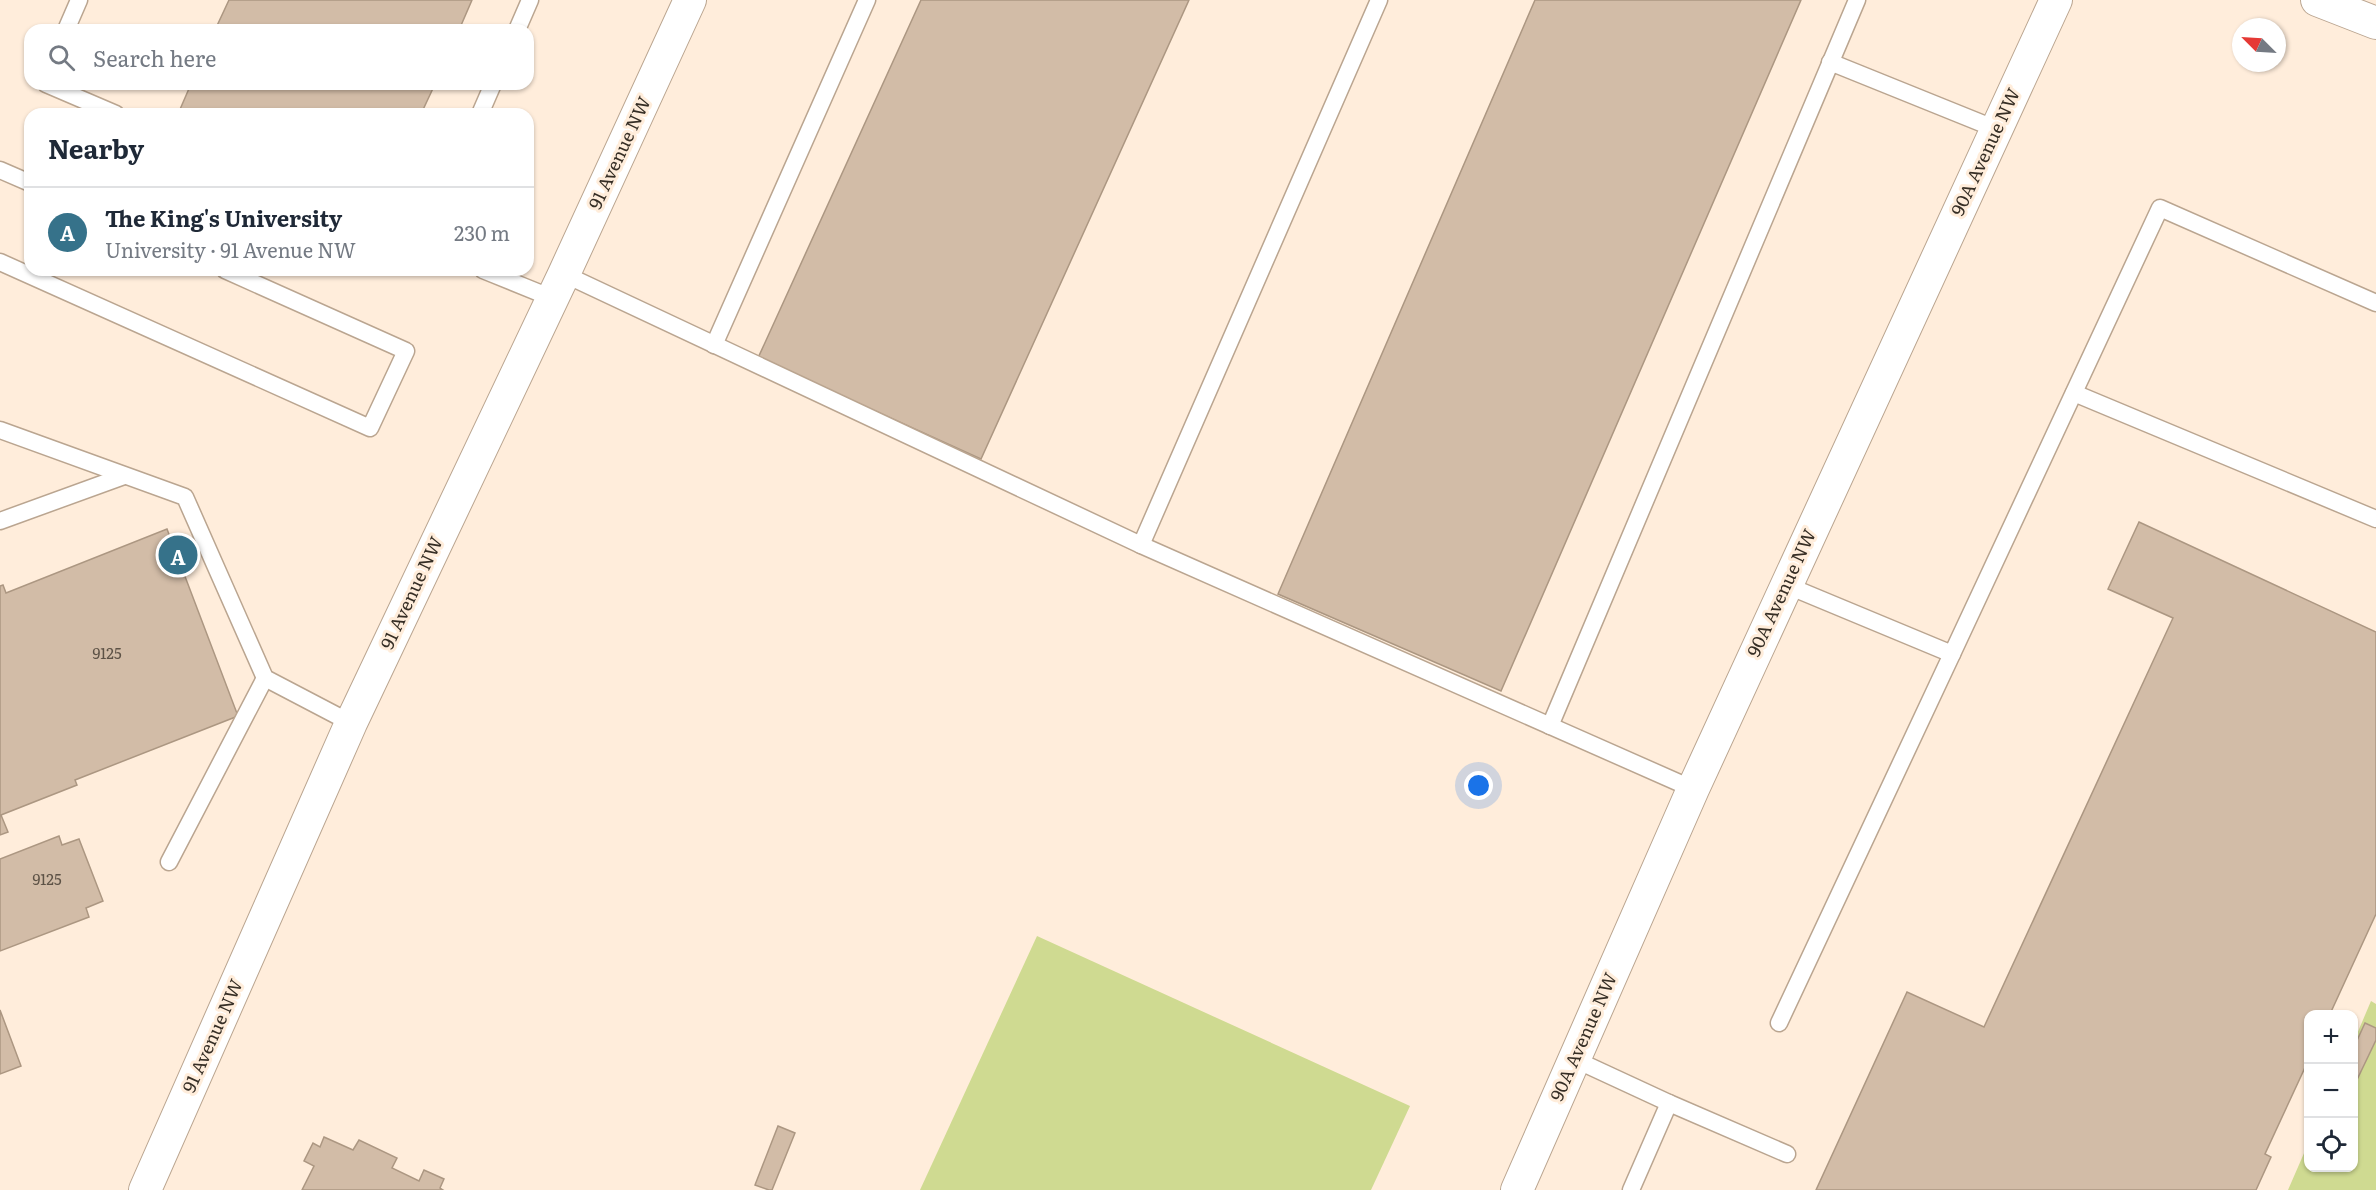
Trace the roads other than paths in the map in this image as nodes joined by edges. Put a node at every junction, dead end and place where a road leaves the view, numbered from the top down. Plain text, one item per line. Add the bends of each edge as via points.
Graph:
1 (79, 0) edge
2 (530, 0) edge
3 (690, 0) edge
4 (867, 0) edge
5 (1378, 0) edge
6 (1857, 0) edge
7 (2056, 0) edge
8 (2317, 0) edge
9 (69, 24) edge
10 (520, 24) edge
11 (2376, 24) edge
12 (1830, 62) junction
13 (60, 90) edge
14 (490, 90) edge
15 (102, 108) edge
16 (483, 108) edge
17 (1996, 129) junction
18 (1, 174) edge
19 (24, 181) edge
20 (0, 262) edge
21 (24, 273) edge
22 (31, 276) edge
23 (238, 276) edge
24 (511, 276) edge
25 (558, 286) junction
26 (2376, 303) edge
27 (714, 345) junction
28 (2074, 393) junction
29 (0, 430) edge
30 (124, 476) junction
31 (2376, 519) edge
32 (0, 522) edge
33 (1141, 545) junction
34 (1786, 585) junction
35 (1952, 654) junction
36 (265, 678) junction
37 (351, 723) junction
38 (1550, 726) junction
39 (1693, 789) junction
40 (170, 862) dead end
41 (1779, 1023) dead end
42 (1574, 1059) junction
43 (1669, 1103) junction
44 (1787, 1154) dead end
45 (145, 1190) edge
46 (1517, 1190) edge
47 (1631, 1190) edge

1 - 9 lane
2 - 10 lane
3 - 25 street, 91 Avenue NW
4 - 27 lane
5 - 33 lane
6 - 12 lane
7 - 17 street, 90A Avenue NW
8 - 11 street
12 - 17 lane
12 - 38 lane
13 - 15 lane
14 - 16 lane
17 - 34 street, 90A Avenue NW
18 - 19 lane
20 - 21 lane
22 - 23 lane via 370,428 406,351
24 - 25 lane
25 - 27 lane
25 - 37 street, 91 Avenue NW
26 - 28 lane via 2160,208
27 - 33 lane
28 - 31 lane
28 - 35 lane
29 - 30 lane
30 - 32 lane
30 - 36 lane via 185,497
33 - 38 lane
34 - 35 lane
34 - 39 street, 90A Avenue NW
35 - 41 lane
36 - 37 lane
36 - 40 lane
37 - 45 street, 91 Avenue NW
38 - 39 lane
39 - 42 street, 90A Avenue NW
42 - 43 lane
42 - 46 street, 90A Avenue NW
43 - 44 lane
43 - 47 lane

